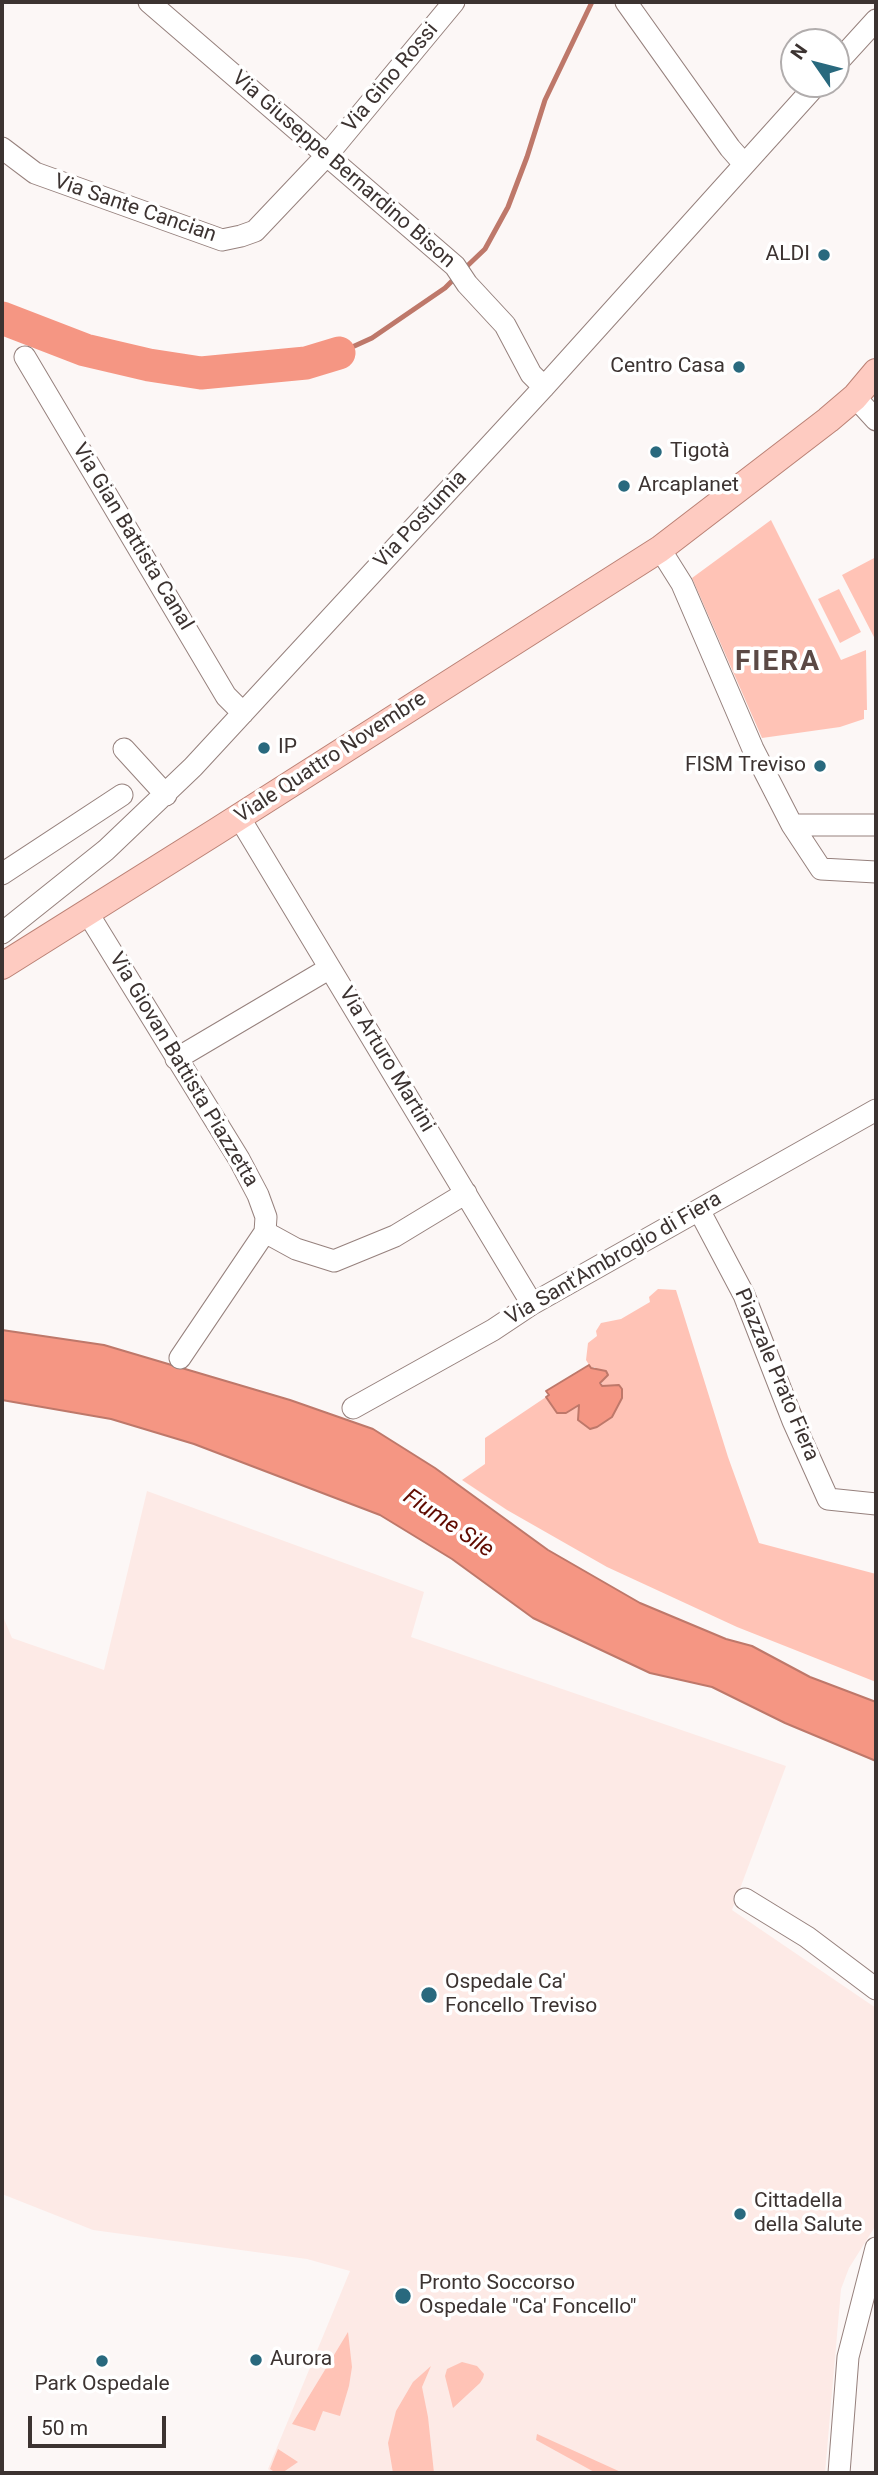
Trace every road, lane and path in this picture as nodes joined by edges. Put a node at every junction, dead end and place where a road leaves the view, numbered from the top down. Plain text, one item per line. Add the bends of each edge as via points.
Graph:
1 (149, 2) edge
2 (454, 2) edge
3 (625, 2) edge
4 (876, 20) edge
5 (850, 49) edge
6 (804, 98) edge
7 (2, 148) edge
8 (328, 154) junction
9 (744, 164) junction
10 (26, 357) dead end
11 (876, 372) edge
12 (544, 387) junction
13 (855, 397) junction
14 (876, 420) edge
15 (660, 549) junction
16 (243, 713) junction
17 (124, 749) dead end
18 (122, 795) dead end
19 (166, 795) junction
20 (239, 817) junction
21 (792, 825) junction
22 (876, 825) edge
23 (5, 866) edge
24 (876, 872) edge
25 (87, 912) junction
26 (2, 933) edge
27 (2, 966) edge
28 (330, 968) junction
29 (176, 1059) junction
30 (876, 1110) edge
31 (466, 1193) junction
32 (699, 1210) junction
33 (265, 1232) junction
34 (532, 1304) junction
35 (180, 1358) dead end
36 (353, 1408) dead end
37 (876, 1504) edge
38 (745, 1899) dead end
39 (876, 1989) edge
40 (876, 2248) edge
41 (839, 2473) edge

1 - 8 street, Via Giuseppe Bernardino Bison
2 - 8 street, Via Gino Rossi
3 - 9 street
4 - 5 street
6 - 9 street, Via Postumia
7 - 8 street, Via Sante Cancian via 35,173 222,240 255,232
8 - 12 street, Via Giuseppe Bernardino Bison via 455,266 505,325 531,374
9 - 12 street, Via Postumia
10 - 16 street, Via Gian Battista Canal via 226,696
11 - 13 main road, Viale Quattro Novembre
12 - 16 street, Via Postumia
13 - 14 street
13 - 15 main road, Viale Quattro Novembre
15 - 20 main road, Viale Quattro Novembre
15 - 21 street via 682,584 753,749
16 - 19 street, Via Postumia
17 - 19 street
18 - 23 street
19 - 26 street, Via Postumia via 88,866
20 - 25 main road, Viale Quattro Novembre
20 - 28 street, Via Arturo Martini
21 - 22 street
21 - 24 street via 821,869
25 - 27 main road, Viale Quattro Novembre
25 - 29 street, Via Giovan Battista Piazzetta
28 - 29 street
28 - 31 street, Via Arturo Martini
29 - 33 street, Via Giovan Battista Piazzetta via 239,1158 266,1217
30 - 32 street, Via Sant'Ambrogio di Fiera
31 - 33 street via 395,1236 334,1261 296,1249
31 - 34 street, Via Arturo Martini
32 - 34 street, Via Sant'Ambrogio di Fiera
32 - 37 street, Piazzale Prato Fiera via 744,1295 828,1499
33 - 35 street
34 - 36 street, Via Sant'Ambrogio di Fiera
38 - 39 street via 807,1937
40 - 41 street via 848,2357

